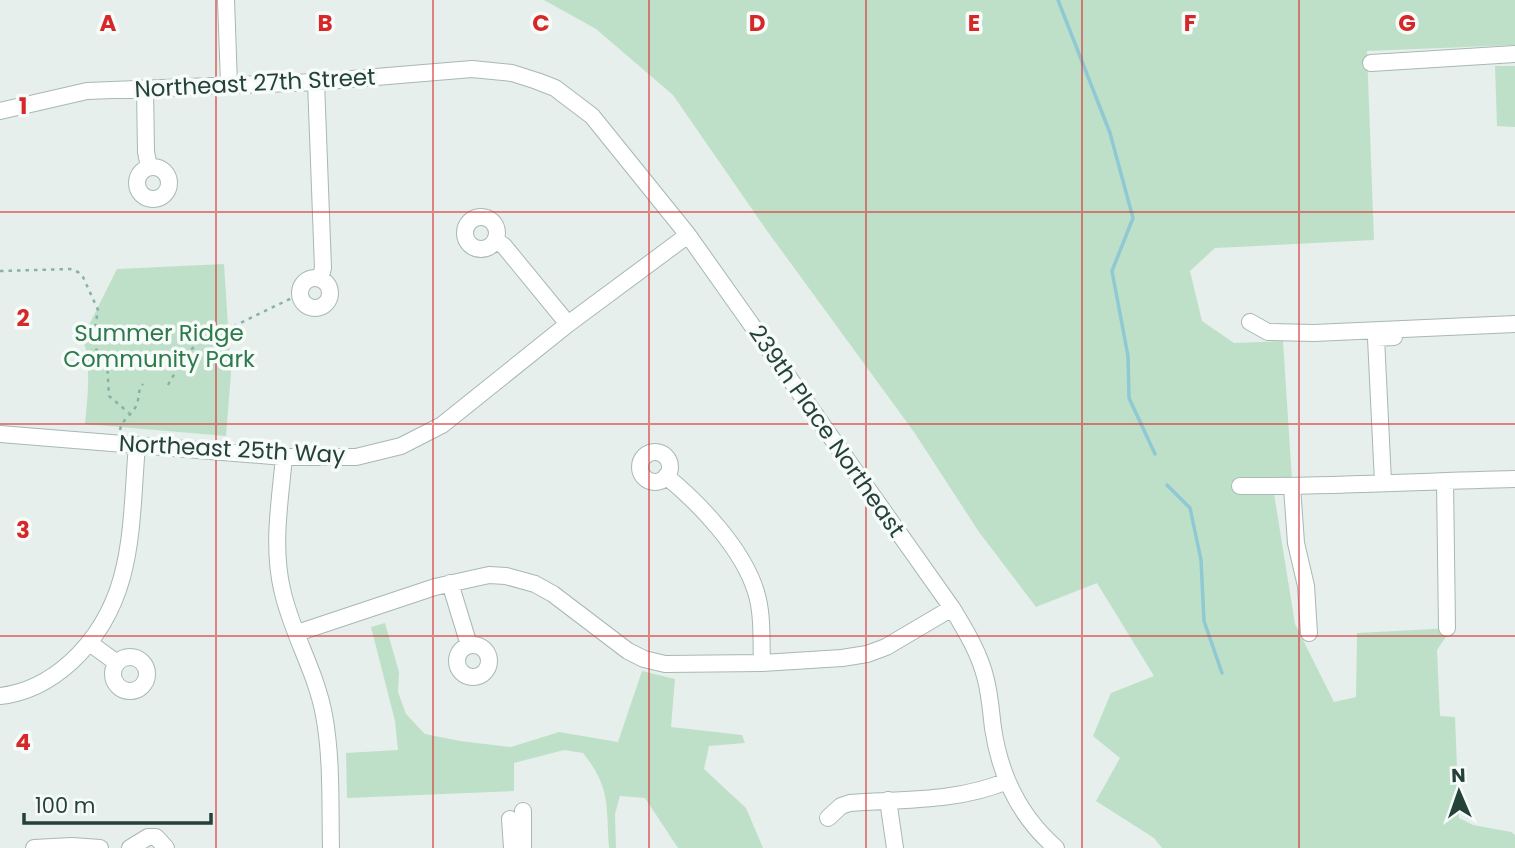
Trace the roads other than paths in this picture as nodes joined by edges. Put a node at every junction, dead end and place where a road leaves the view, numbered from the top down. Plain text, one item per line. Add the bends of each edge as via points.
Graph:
1 (226, 0) edge
2 (1515, 54) edge
3 (1371, 63) dead end
4 (512, 73) joint
5 (316, 82) junction
6 (229, 84) junction
7 (145, 88) junction
8 (0, 111) edge
9 (149, 167) dead end
10 (688, 235) junction
11 (495, 240) dead end
12 (320, 279) junction
13 (1250, 321) dead end
14 (568, 324) junction
15 (1515, 324) edge
16 (1402, 328) junction
17 (0, 434) edge
18 (136, 445) junction
19 (284, 457) junction
20 (666, 477) dead end
21 (1515, 479) edge
22 (1445, 481) junction
23 (1383, 482) junction
24 (1240, 486) dead end
25 (1292, 487) junction
26 (450, 583) junction
27 (952, 608) junction
28 (1447, 628) dead end
29 (297, 632) junction
30 (1309, 633) dead end
31 (91, 644) junction
32 (468, 645) dead end
33 (117, 663) dead end
34 (762, 663) junction
35 (0, 696) edge
36 (1007, 781) junction
37 (888, 800) junction
38 (828, 818) dead end
39 (34, 848) edge
40 (100, 848) edge
41 (131, 848) edge
42 (166, 848) edge
43 (331, 848) edge
44 (512, 848) edge
45 (523, 848) edge
46 (895, 848) edge
47 (1056, 848) edge

1 - 6 street
2 - 3 street
4 - 5 street, Northeast 27th Street via 472,69
4 - 10 street, 239th Place Northeast via 555,88 592,116
5 - 6 street, Northeast 27th Street
5 - 12 street
6 - 7 street, Northeast 27th Street
7 - 8 street, Northeast 27th Street via 87,91
7 - 9 street
10 - 14 street, Northeast 25th Way
10 - 27 street, 239th Place Northeast
11 - 14 street
12 - 12 street via 306,281 300,294 308,306 326,303 329,289
13 - 16 street via 1268,332
14 - 19 street, Northeast 25th Way via 442,425 401,446 356,457
15 - 16 street
16 - 23 street via 1402,336 1376,338
17 - 18 street, Northeast 25th Way
18 - 19 street, Northeast 25th Way
18 - 31 street via 125,570
19 - 29 street via 277,563
20 - 34 street via 708,515 748,574 759,608
21 - 22 street
22 - 23 street
22 - 28 street
23 - 25 street
24 - 25 street
25 - 30 street
26 - 29 street
26 - 32 street
26 - 34 street via 489,575 535,584 644,659 688,665
27 - 34 street via 867,654
27 - 36 street, 239th Place Northeast via 986,678
29 - 43 street via 318,690 328,737
31 - 33 street
31 - 35 street via 38,686
36 - 37 street via 961,795
36 - 47 street, 239th Place Northeast via 1034,826
37 - 38 street via 850,803
37 - 46 street
39 - 40 street
41 - 42 street via 148,837 156,837
44 - 45 street via 516,815

